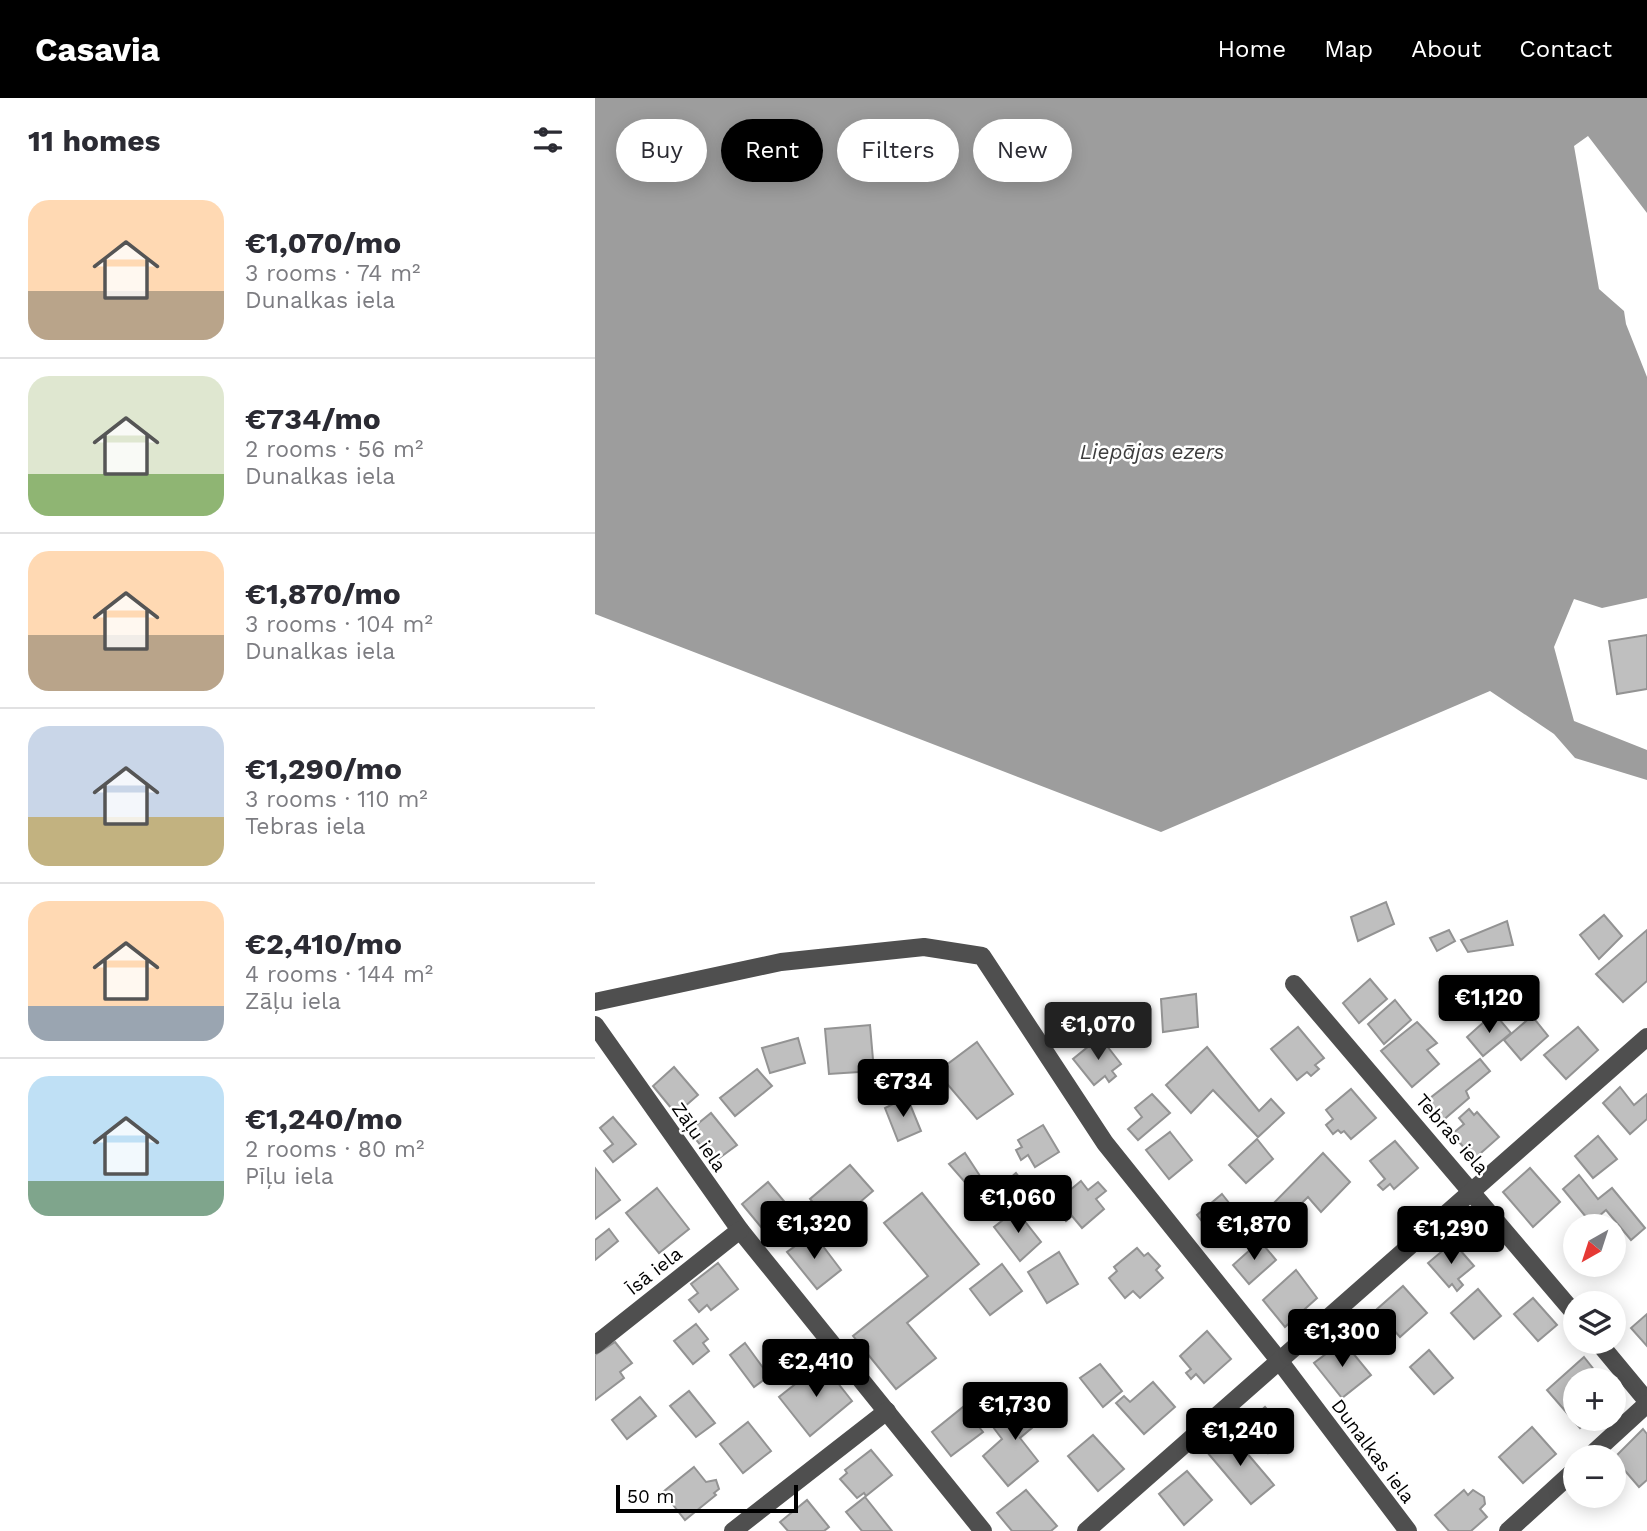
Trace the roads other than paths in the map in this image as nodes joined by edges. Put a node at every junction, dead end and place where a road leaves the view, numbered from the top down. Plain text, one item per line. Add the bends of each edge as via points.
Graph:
1 (1294, 984) dead end
2 (595, 1002) edge
3 (595, 1025) edge
4 (1647, 1037) edge
5 (1473, 1192) junction
6 (740, 1230) junction
7 (1563, 1300) edge
8 (595, 1345) edge
9 (1608, 1354) edge
10 (1278, 1359) junction
11 (1647, 1402) edge
12 (887, 1411) junction
13 (1602, 1445) edge
14 (1563, 1481) edge
15 (733, 1531) edge
16 (983, 1531) edge
17 (1086, 1531) edge
18 (1408, 1531) edge
19 (1508, 1531) edge

1 - 5 street, Tebras iela
2 - 10 street, Dunalkas iela via 781,962 924,947 982,956 1105,1143
3 - 6 street, Zāļu iela
4 - 5 street
5 - 7 street, Tebras iela
5 - 10 street
6 - 8 street, Īsā iela
6 - 12 street, Zāļu iela
9 - 11 street
10 - 17 street
10 - 18 street, Dunalkas iela
11 - 13 street
12 - 15 street
12 - 16 street, Zāļu iela
14 - 19 street

